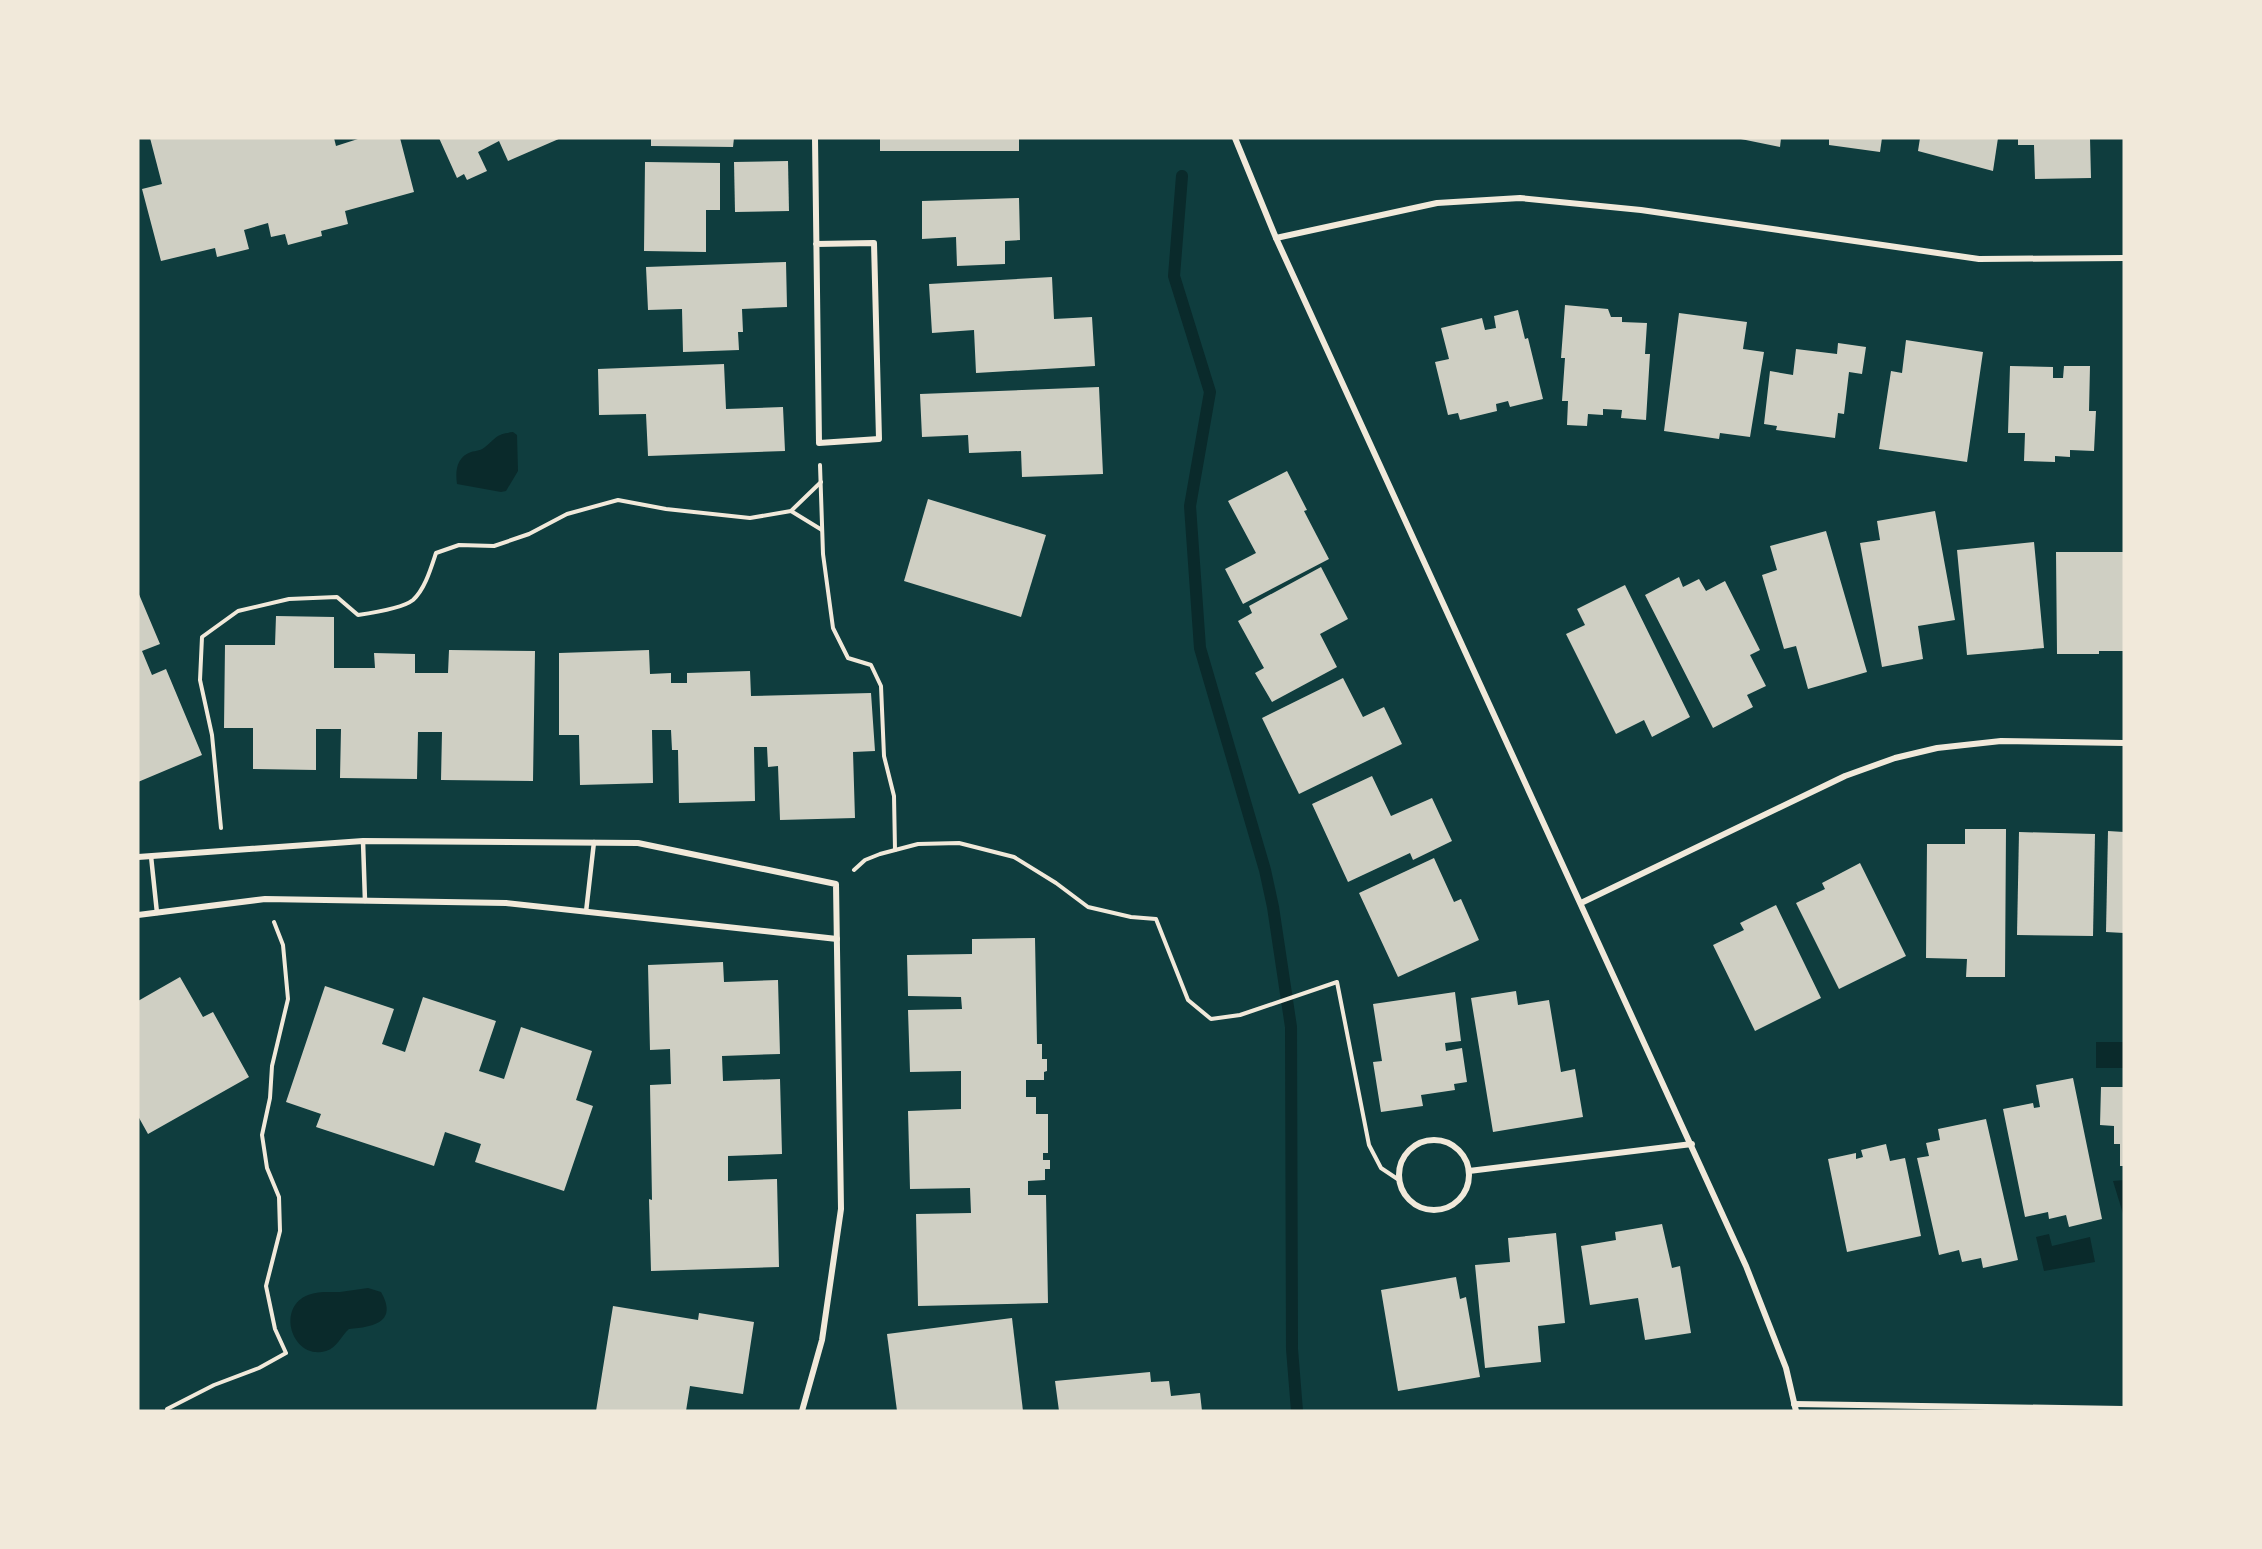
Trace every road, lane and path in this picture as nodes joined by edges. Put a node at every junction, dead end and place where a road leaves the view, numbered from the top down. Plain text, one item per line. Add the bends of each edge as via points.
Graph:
1 (815, 138) edge
2 (1235, 138) edge
3 (1276, 238) junction
4 (816, 244) junction
5 (2124, 258) edge
6 (819, 443) junction
7 (821, 482) junction
8 (791, 511) junction
9 (822, 530) junction
10 (2124, 743) edge
11 (363, 841) junction
12 (594, 842) junction
13 (895, 850) junction
14 (224, 851) junction
15 (151, 856) junction
16 (138, 857) edge
17 (836, 884) junction
18 (265, 899) junction
19 (365, 901) junction
20 (1581, 903) junction
21 (586, 912) junction
22 (157, 913) junction
23 (138, 915) edge
24 (837, 939) junction
25 (1692, 1144) junction
26 (1469, 1171) junction
27 (1399, 1180) junction
28 (1795, 1408) edge
29 (2124, 1409) edge
30 (167, 1411) edge
31 (802, 1411) edge

1 - 4 street
2 - 3 street
3 - 5 street via 1437,203 1520,198 1641,210 1979,259
3 - 20 street
4 - 6 street
4 - 6 street via 874,243 879,439
6 - 7 path
7 - 8 path
7 - 9 path
8 - 9 path
8 - 14 path via 750,518 618,500 567,514 529,534 494,546 459,545 436,553 428,577 412,600 382,611 358,615 337,597 289,598 238,611 202,637 200,680 213,735
9 - 13 path via 833,628 848,658 871,665 881,686 884,756 894,796
10 - 20 street via 2001,741 1937,748 1894,758 1845,776
11 - 12 street
11 - 14 street
11 - 19 lane
12 - 17 street via 638,843
12 - 21 lane
13 - 17 path via 865,860
13 - 27 path via 918,844 959,843 1014,856 1088,907 1156,919 1188,1000 1212,1019 1240,1015 1337,982 1369,1145 1381,1168
14 - 15 street
15 - 16 street
15 - 22 lane
17 - 24 street
18 - 19 street
18 - 22 street
18 - 30 path via 283,945 288,999 272,1066 262,1135 267,1168 279,1197 280,1231 266,1286 275,1329 286,1353
19 - 21 street via 506,903
20 - 25 street
21 - 24 street
22 - 23 street
24 - 31 street via 841,1209 822,1340
25 - 26 street
25 - 28 street via 1786,1368
26 - 27 street via 1469,1183 1456,1203 1432,1211 1410,1202
26 - 27 street via 1458,1149 1436,1139 1412,1147 1399,1168
28 - 29 street

